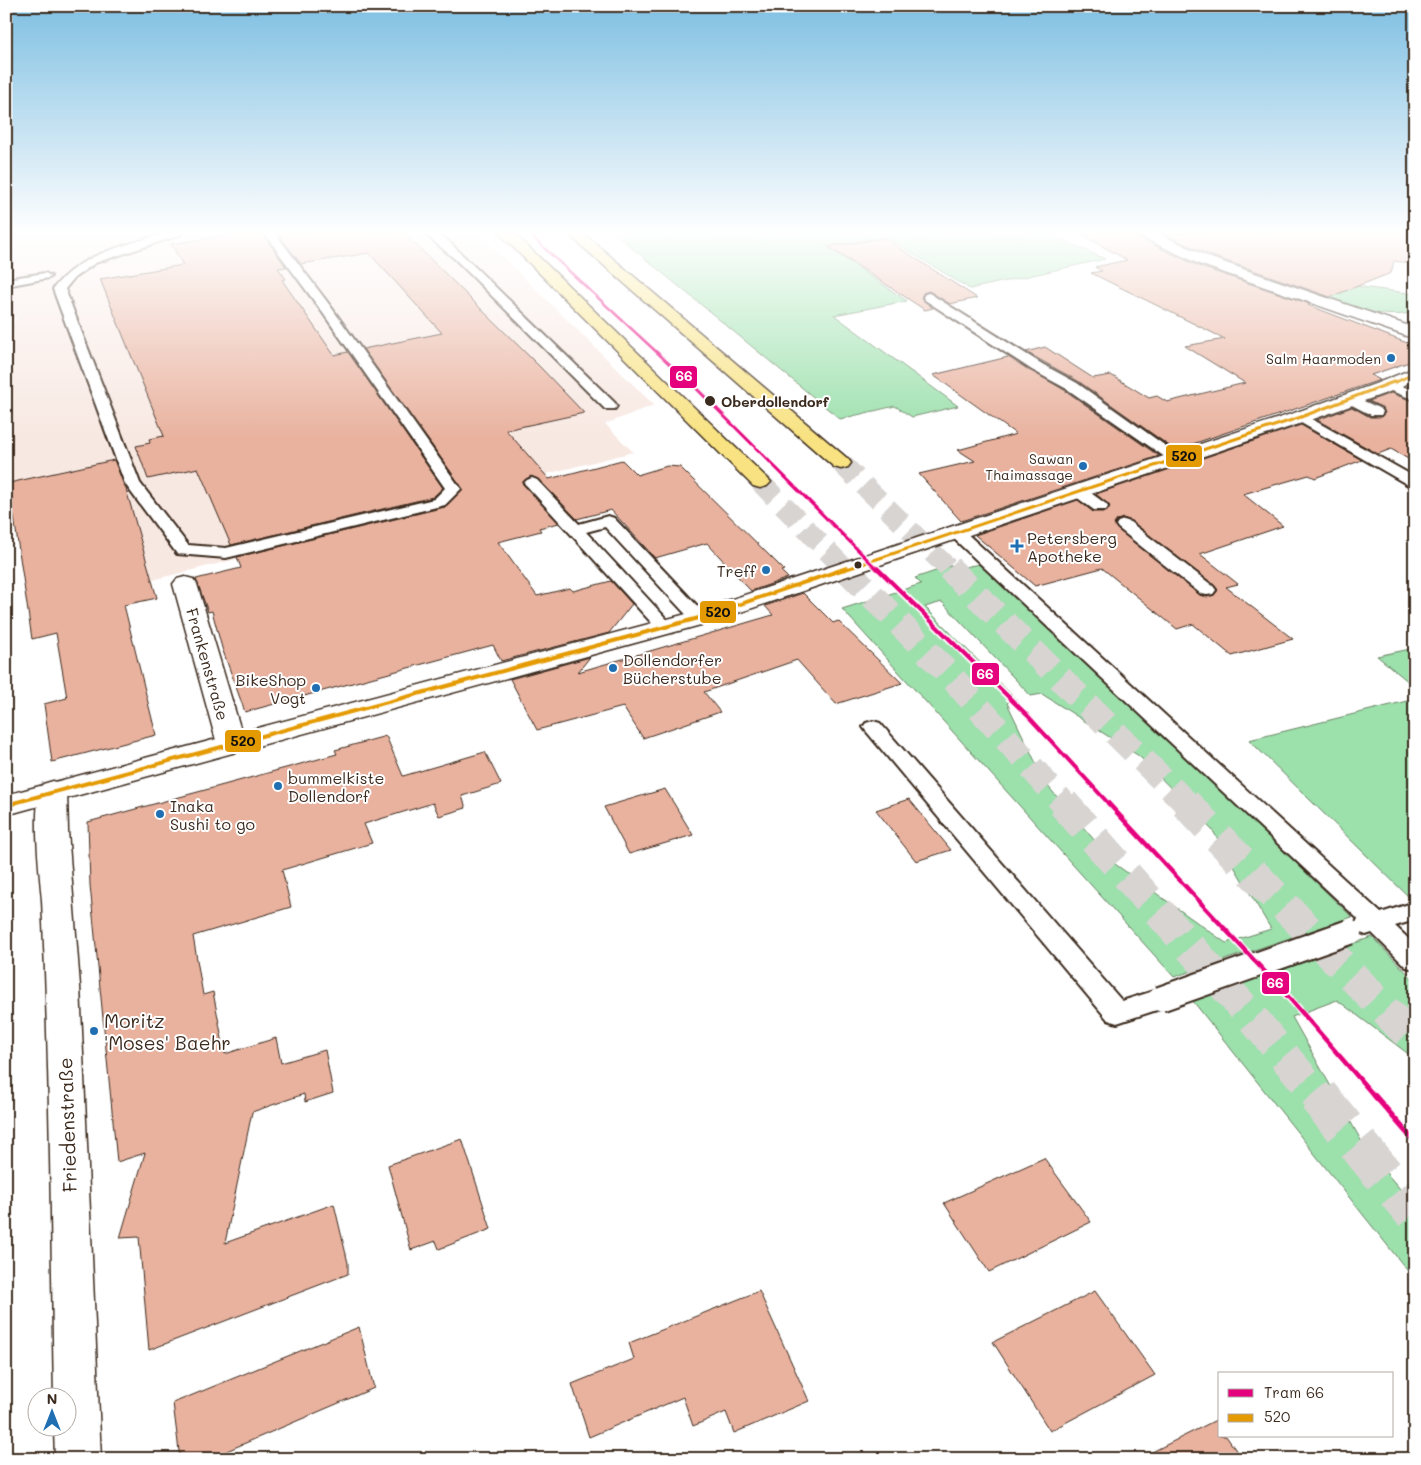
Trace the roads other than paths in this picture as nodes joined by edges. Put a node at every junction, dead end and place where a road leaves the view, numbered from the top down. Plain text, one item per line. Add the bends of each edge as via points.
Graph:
1 (63, 301) edge
2 (320, 301) edge
3 (504, 301) edge
4 (576, 301) edge
5 (653, 301) edge
6 (936, 301) edge
7 (1318, 301) edge
8 (1370, 320) junction
9 (1415, 320) edge
10 (1415, 334) edge
11 (1415, 373) edge
12 (1388, 385) junction
13 (1415, 396) edge
14 (1350, 399) junction
15 (610, 406) dead end
16 (1376, 412) dead end
17 (1301, 417) junction
18 (1177, 459) junction
19 (841, 464) tunnel mouth
20 (760, 482) tunnel mouth
21 (532, 483) dead end
22 (1415, 484) edge
23 (1078, 491) junction
24 (1100, 507) dead end
25 (1124, 525) dead end
26 (575, 530) junction
27 (957, 533) junction
28 (185, 584) dead end
29 (1207, 590) dead end
30 (699, 618) junction
31 (665, 626) junction
32 (873, 726) dead end
33 (231, 744) junction
34 (53, 791) junction
35 (6, 805) edge
36 (1415, 911) edge
37 (1376, 922) junction
38 (1415, 960) edge
39 (78, 1459) edge

1 - 2 lane via 133,484 183,550 226,553 438,502 453,490
3 - 15 lane
4 - 20 highway
5 - 19 highway
6 - 18 lane via 1072,386
7 - 8 street
8 - 9 street
8 - 10 street
11 - 12 street
12 - 13 lane
12 - 14 street
14 - 16 lane
14 - 17 street
17 - 18 street
17 - 22 lane
18 - 23 street
21 - 26 lane
23 - 24 lane
23 - 27 street
25 - 29 lane
26 - 30 lane via 608,521
26 - 31 lane
27 - 30 street
27 - 37 lane
28 - 33 street, Frankenstraße
30 - 31 street
31 - 33 street
32 - 37 lane, bridge via 1117,1013
33 - 34 street
34 - 35 street
34 - 39 street, Friedenstraße via 52,831 63,986
36 - 37 lane
37 - 38 lane

